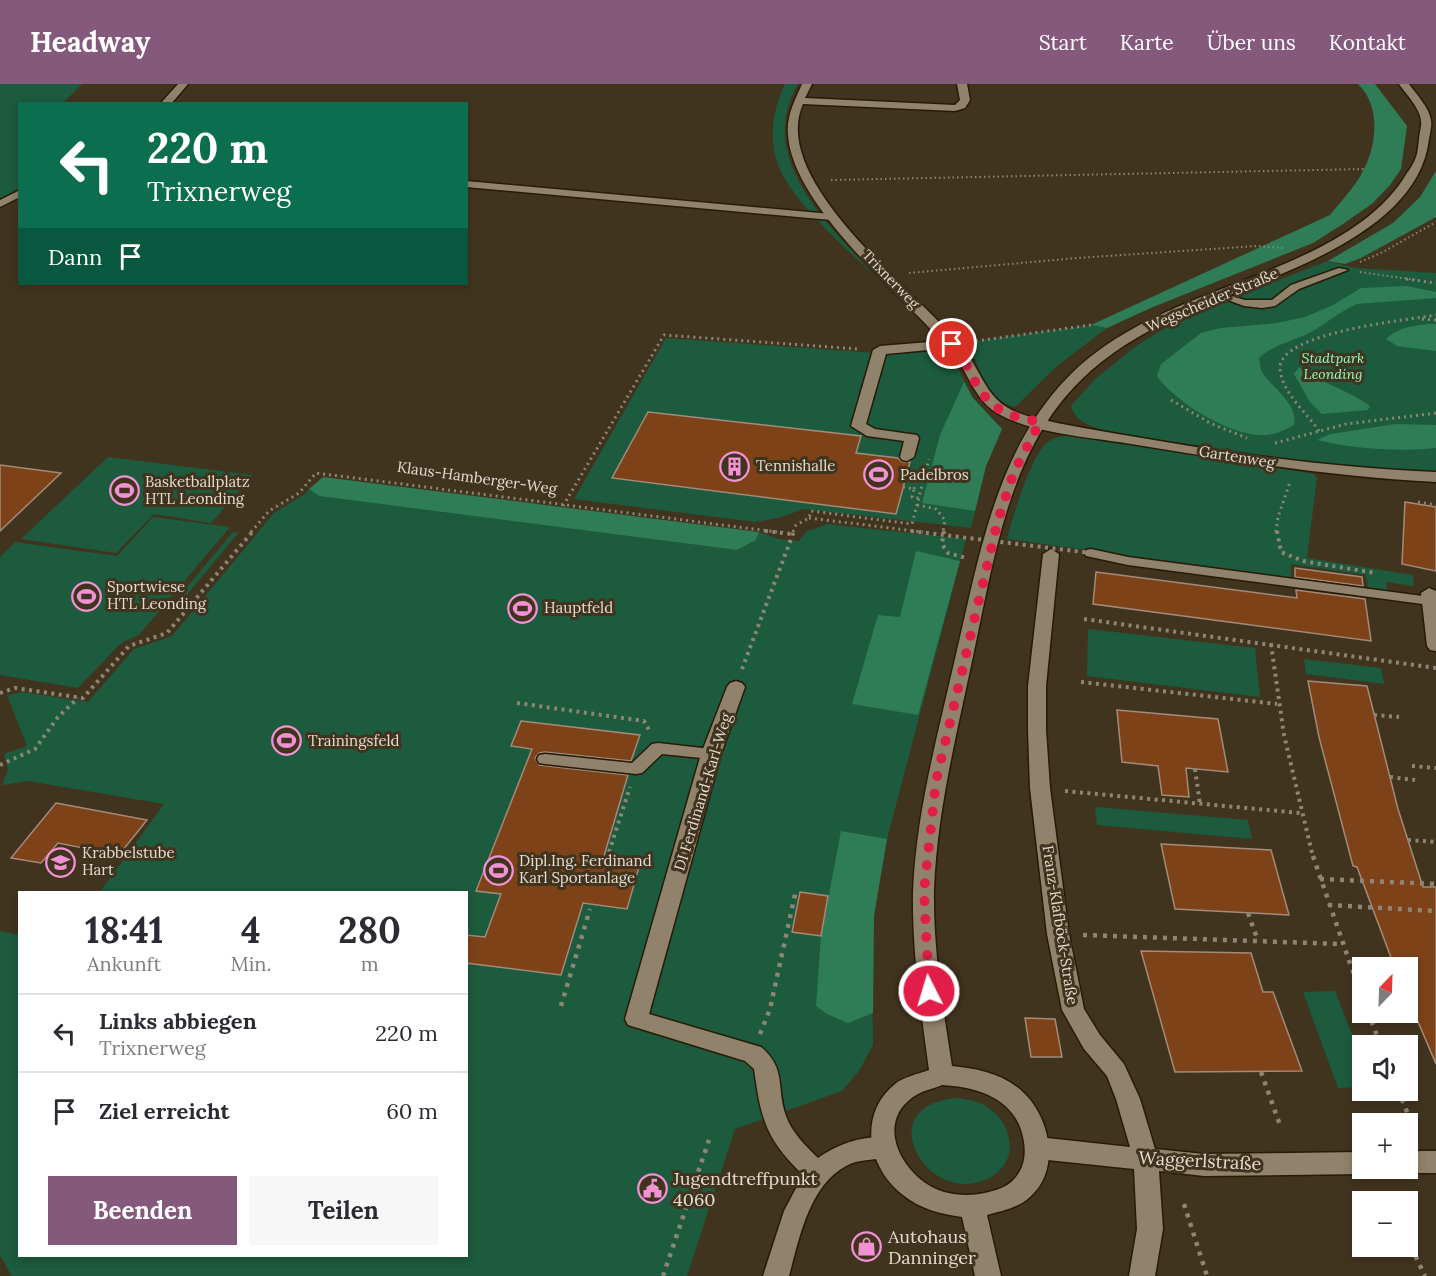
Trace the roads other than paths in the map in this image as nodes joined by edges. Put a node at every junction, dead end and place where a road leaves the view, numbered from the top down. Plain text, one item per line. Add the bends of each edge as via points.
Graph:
1 (183, 84) edge
2 (807, 84) edge
3 (962, 84) edge
4 (1404, 84) edge
5 (798, 101) junction
6 (167, 102) edge
7 (468, 184) edge
8 (18, 194) edge
9 (0, 204) edge
10 (831, 217) junction
11 (1343, 270) road end
12 (1219, 295) junction
13 (952, 344) junction
14 (1040, 422) junction
15 (907, 457) road end
16 (1436, 477) edge
17 (1091, 553) road end
18 (1051, 554) dead end
19 (1429, 597) joint
20 (1436, 646) edge
21 (736, 687) road end
22 (711, 753) junction
23 (545, 759) dead end
24 (941, 1075) junction
25 (883, 1148) junction
26 (1038, 1148) junction
27 (1146, 1159) junction
28 (1352, 1163) edge
29 (818, 1174) junction
30 (973, 1208) junction
31 (776, 1276) edge
32 (988, 1276) edge
33 (1142, 1276) edge

1 - 6 street
2 - 5 street, Trixnerweg
3 - 5 street via 965,100 955,108
4 - 12 street, Wegscheider Straße via 1422,110 1429,143 1423,170 1404,198 1383,218 1337,246
5 - 10 street, Trixnerweg via 792,133 797,159
7 - 10 lane
8 - 9 lane
10 - 13 street, Trixnerweg
11 - 12 lane via 1295,287 1275,303 1244,303
12 - 14 street, Wegscheider Straße via 1114,346 1074,379
13 - 14 street, Trixnerweg via 998,409
13 - 15 street via 880,350 858,426 872,433 912,438
14 - 16 street, Gartenweg via 1249,459 1331,470
14 - 24 street, Wegscheider Straße via 1014,472 998,520 936,781 925,880 925,928
17 - 19 lane via 1383,595
18 - 27 street, Franz-Klafböck-Straße via 1037,686 1040,788 1058,934 1073,1010 1116,1071
19 - 20 street
21 - 22 street, DI Ferdinand-Karl-Weg
22 - 23 lane via 658,748 636,769
22 - 29 street, DI Ferdinand-Karl-Weg via 636,1019 753,1054 765,1064 773,1115 796,1153
24 - 25 street via 922,1079 900,1091 886,1110 881,1128
24 - 26 street via 987,1082 1010,1095 1035,1129
25 - 29 street via 859,1150 837,1158
25 - 30 street via 893,1170 919,1194 946,1205
26 - 27 street, Waggerlstraße
26 - 30 street via 1036,1166 1025,1184 1009,1198
27 - 28 street, Waggerlstraße via 1204,1165
27 - 33 street, Franz-Klafböck-Straße via 1150,1229
29 - 31 street via 796,1212
30 - 32 street

